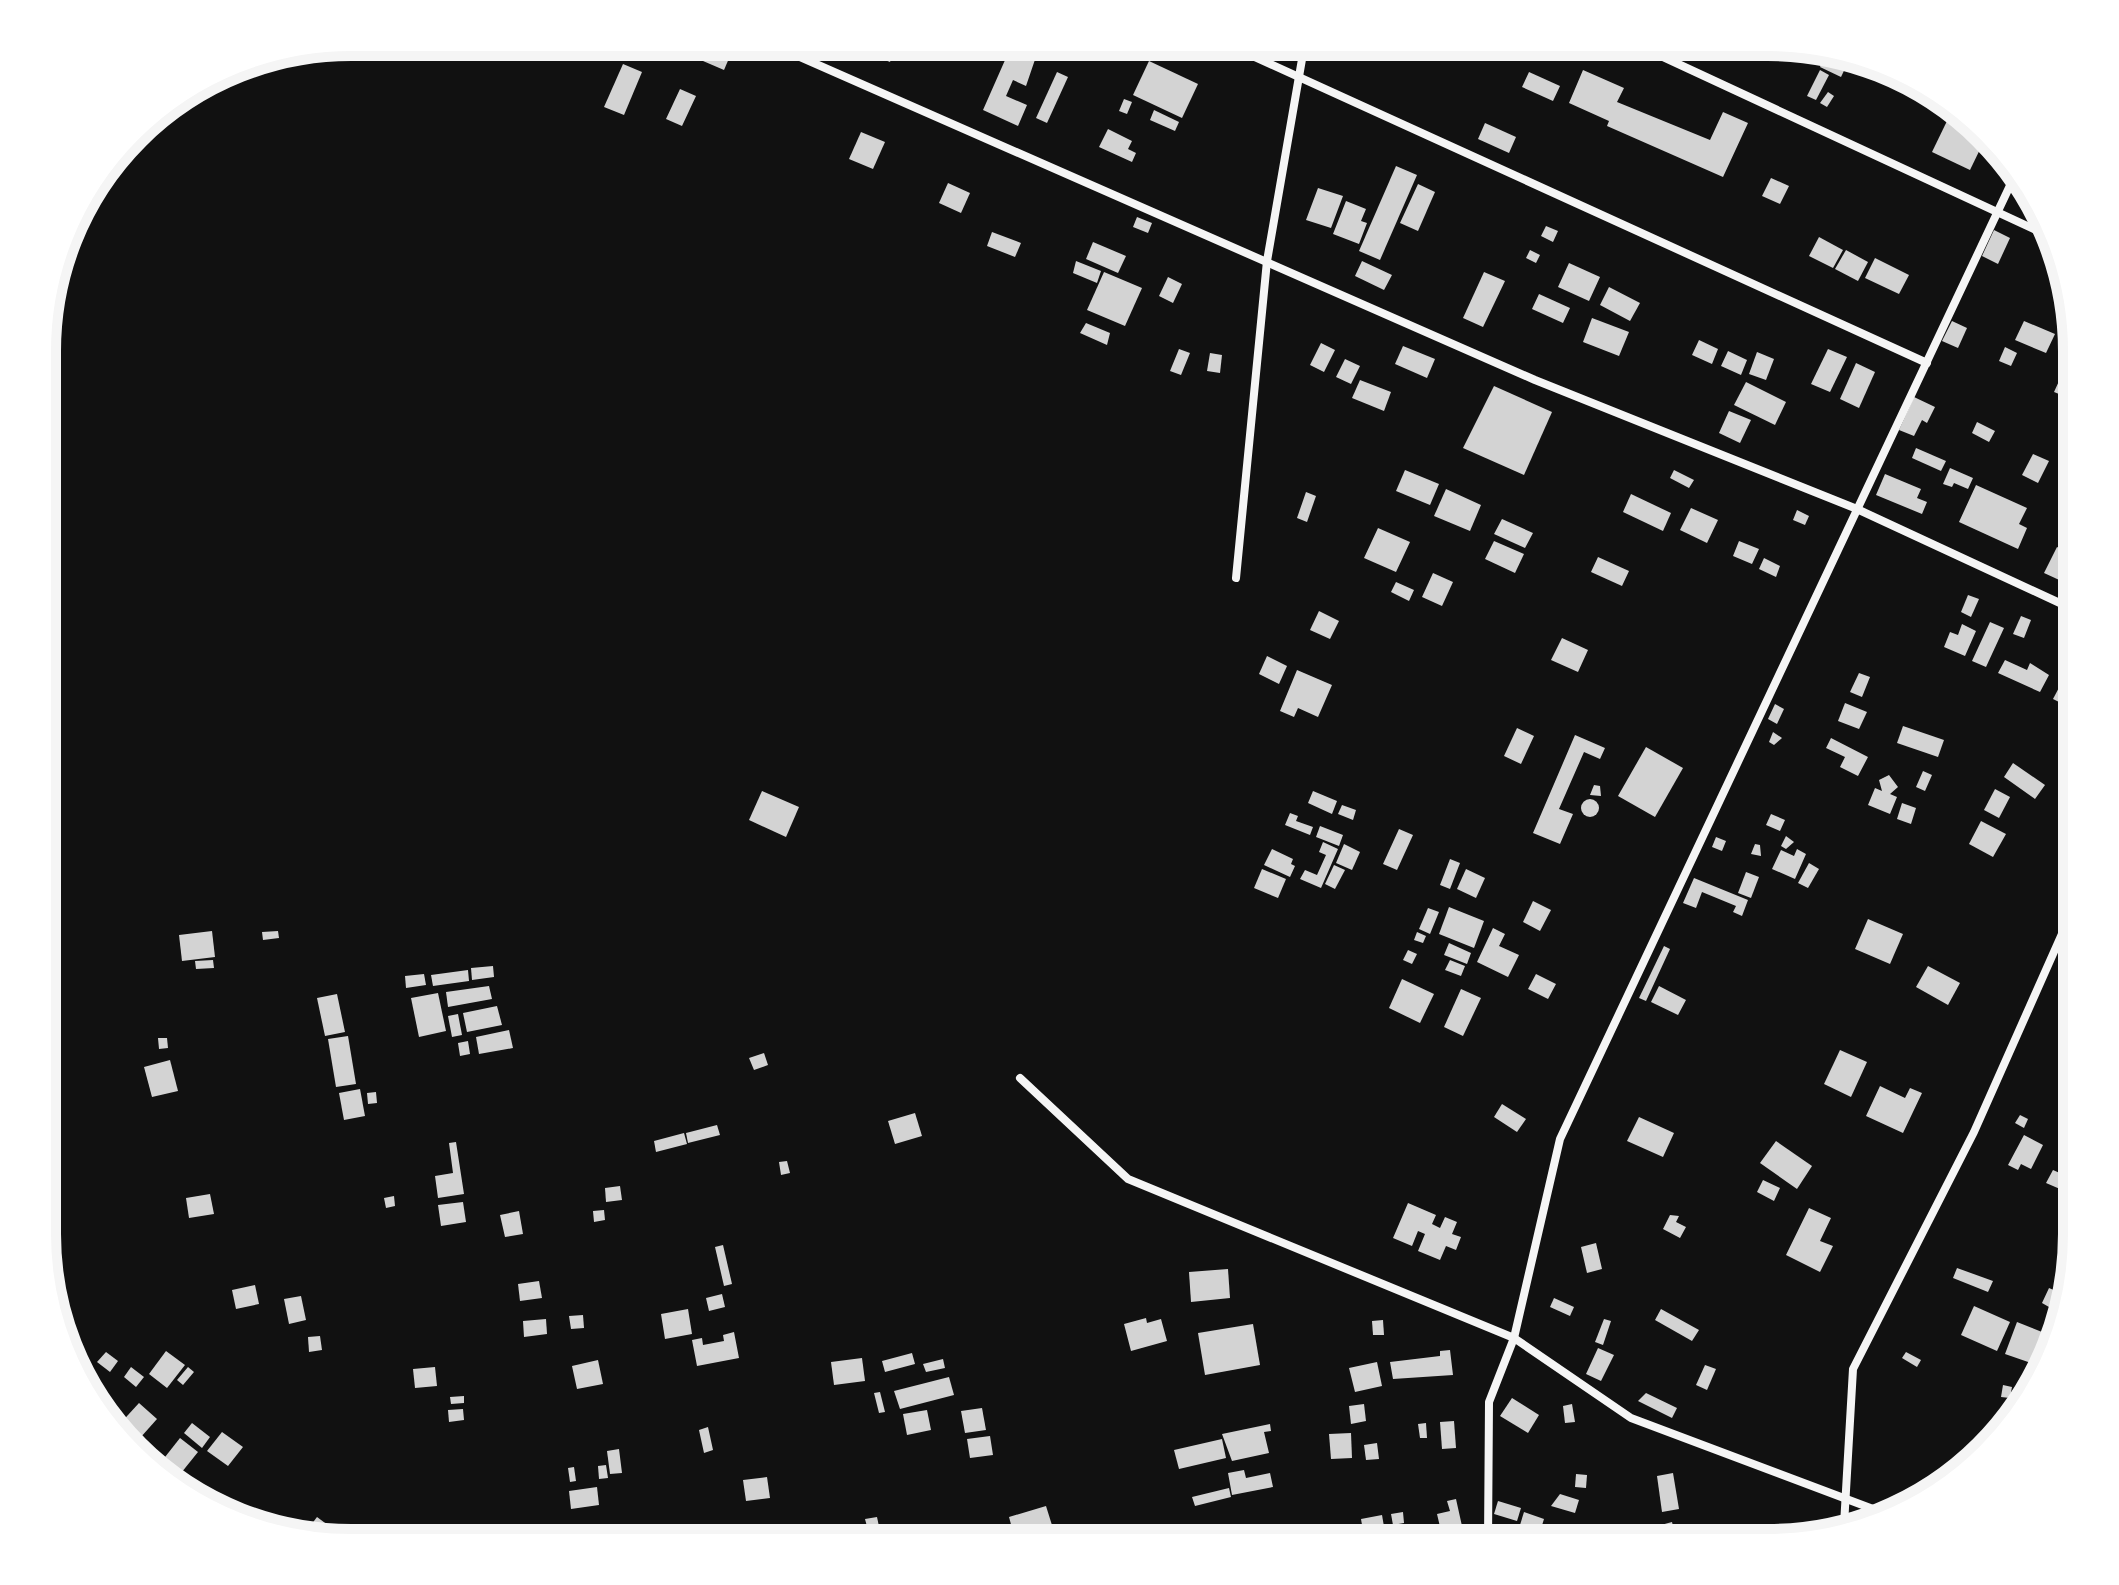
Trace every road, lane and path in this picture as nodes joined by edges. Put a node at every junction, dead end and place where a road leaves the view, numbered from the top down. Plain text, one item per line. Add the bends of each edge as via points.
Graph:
1 (798, 56) edge
2 (1252, 56) edge
3 (1303, 56) edge
4 (1661, 56) edge
5 (1299, 78) junction
6 (2011, 184) edge
7 (1999, 210) junction
8 (2037, 230) edge
9 (1267, 261) junction
10 (1927, 363) junction
11 (1857, 509) junction
12 (1236, 578) dead end
13 (2063, 605) edge
14 (2063, 932) edge
15 (1020, 1078) dead end
16 (1514, 1338) junction
17 (1847, 1496) junction
18 (1875, 1509) edge
19 (1845, 1519) edge
20 (1488, 1529) edge

1 - 9 street
2 - 5 street
3 - 5 street
4 - 7 street
5 - 9 street
5 - 10 street
6 - 7 street
7 - 8 street
7 - 10 street
9 - 11 street via 1535,380
9 - 12 street
10 - 11 street
11 - 13 street
11 - 16 street via 1560,1139
14 - 17 street via 1974,1132 1853,1369
15 - 16 street via 1128,1179
16 - 17 street via 1631,1418
16 - 20 street via 1489,1402
17 - 18 street
17 - 19 street

